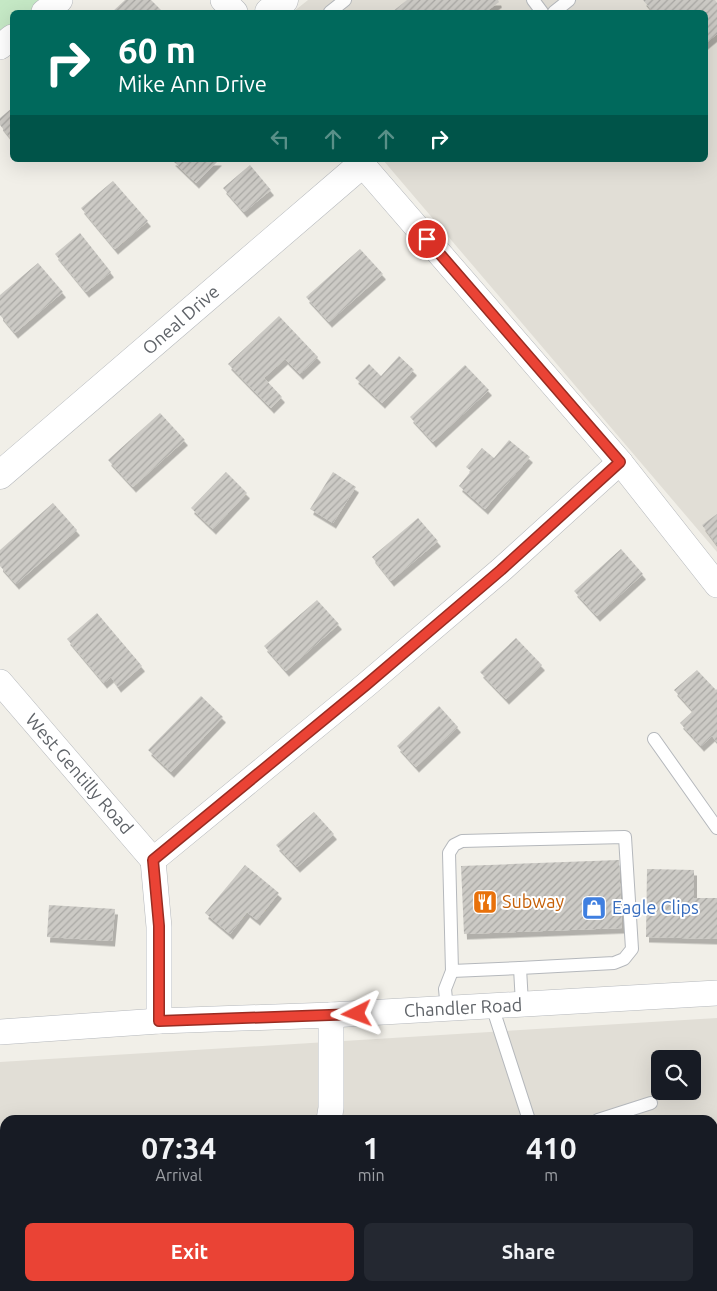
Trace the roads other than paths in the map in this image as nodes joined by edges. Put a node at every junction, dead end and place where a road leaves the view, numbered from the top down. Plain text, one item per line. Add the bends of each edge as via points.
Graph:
1 (60, 0) edge
2 (223, 0) edge
3 (284, 0) edge
4 (345, 0) edge
5 (569, 0) edge
6 (47, 10) edge
7 (233, 10) edge
8 (272, 10) edge
9 (332, 10) edge
10 (556, 10) edge
11 (10, 39) edge
12 (0, 47) edge
13 (362, 162) edge
14 (364, 162) edge
15 (620, 462) junction
16 (0, 475) edge
17 (717, 585) edge
18 (2, 686) edge
19 (654, 739) dead end
20 (715, 822) edge
21 (153, 860) junction
22 (520, 968) junction
23 (452, 971) junction
24 (717, 993) edge
25 (522, 1004) junction
26 (492, 1006) junction
27 (447, 1009) junction
28 (331, 1015) junction
29 (159, 1021) junction
30 (0, 1032) edge
31 (651, 1104) dead end
32 (330, 1115) edge
33 (527, 1115) edge
34 (615, 1115) edge

1 - 6 street
2 - 7 street
3 - 8 street
4 - 9 lane
5 - 10 lane
11 - 12 street
13 - 16 street, Oneal Drive
14 - 15 street
15 - 17 street
15 - 21 street via 501,570
18 - 21 street, West Gentilly Road
19 - 20 lane
21 - 29 street via 159,926
22 - 23 lane
22 - 23 lane via 614,963 624,959 632,949 625,837 462,841 454,845 449,853
22 - 25 lane
23 - 27 lane via 445,990
24 - 25 street, Chandler Road
25 - 26 street, Chandler Road
26 - 27 street, Chandler Road
26 - 33 lane
27 - 28 street, Chandler Road
28 - 29 street, Chandler Road
28 - 32 street
29 - 30 street, Chandler Road
31 - 34 lane

